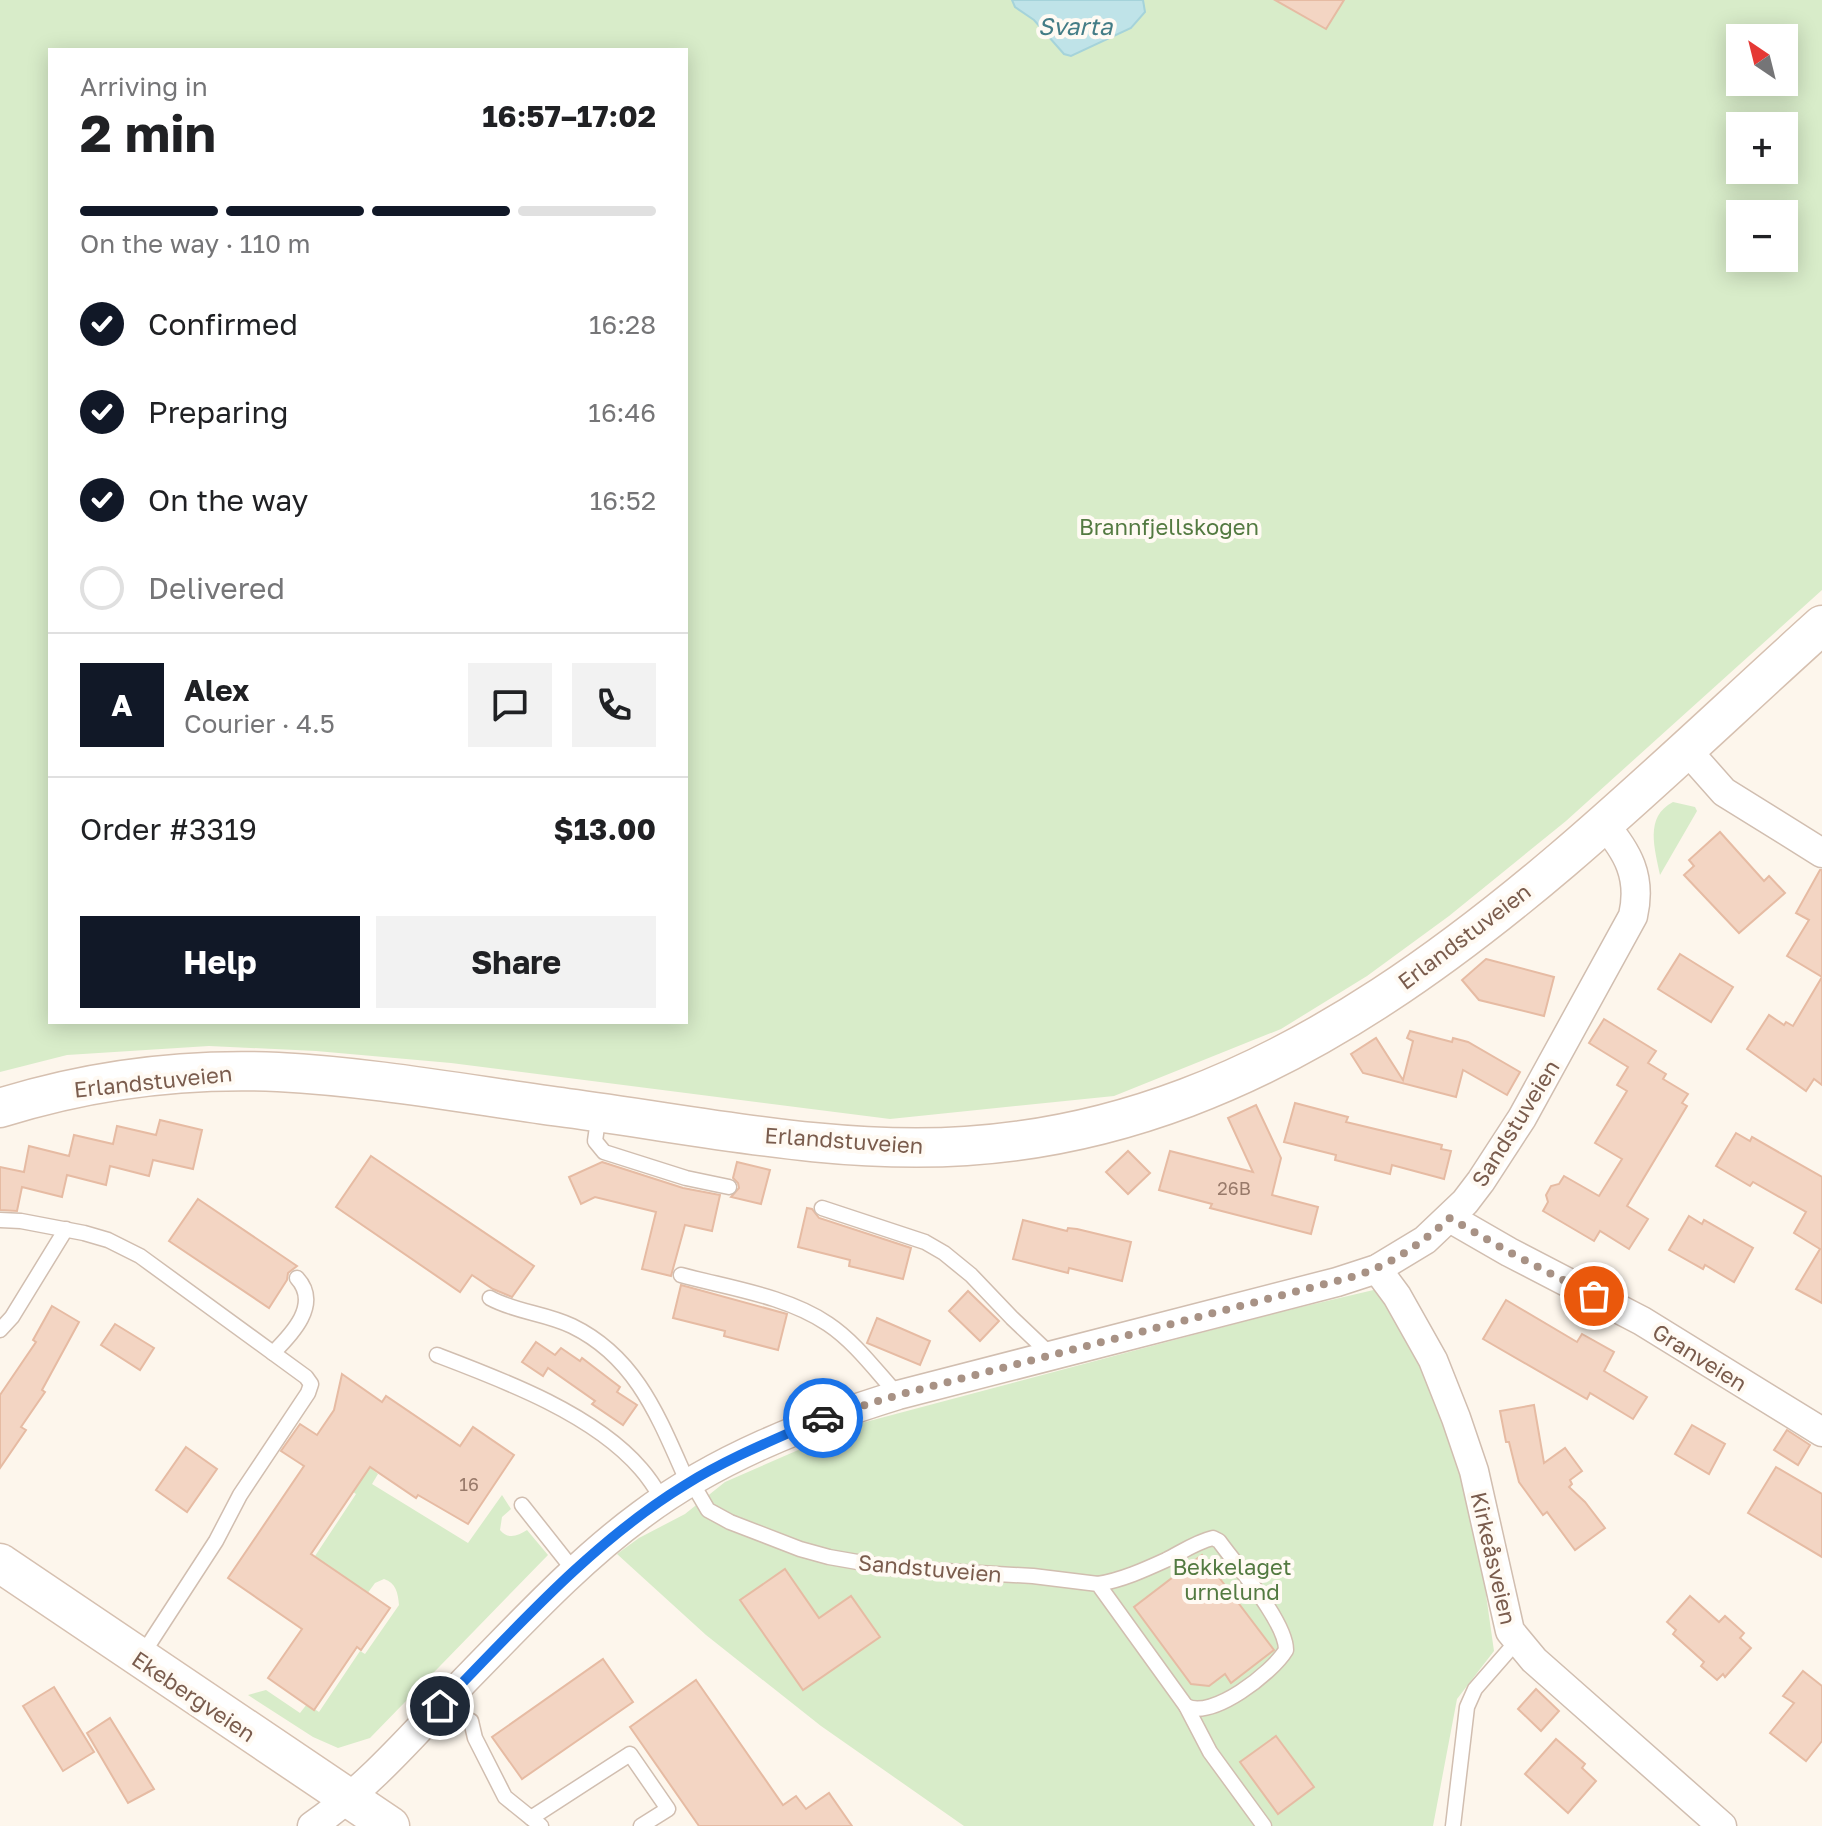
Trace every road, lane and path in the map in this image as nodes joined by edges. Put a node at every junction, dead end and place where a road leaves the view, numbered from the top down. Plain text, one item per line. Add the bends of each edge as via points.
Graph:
1 (1822, 625) edge
2 (1685, 748) junction
3 (1603, 823) junction
4 (1822, 853) edge
5 (0, 1108) edge
6 (599, 1112) junction
7 (729, 1187) dead end
8 (822, 1208) dead end
9 (1450, 1218) junction
10 (0, 1220) edge
11 (66, 1229) junction
12 (1377, 1269) junction
13 (681, 1275) dead end
14 (297, 1278) dead end
15 (490, 1298) dead end
16 (0, 1330) edge
17 (273, 1353) junction
18 (437, 1355) dead end
19 (1051, 1355) junction
20 (898, 1395) junction
21 (1822, 1432) edge
22 (689, 1482) junction
23 (662, 1499) junction
24 (522, 1505) dead end
25 (0, 1563) edge
26 (575, 1572) junction
27 (1098, 1584) junction
28 (1517, 1641) junction
29 (139, 1659) junction
30 (440, 1706) junction
31 (1186, 1706) junction
32 (347, 1798) junction
33 (536, 1822) edge
34 (312, 1826) edge
35 (390, 1826) edge
36 (641, 1826) edge
37 (1264, 1826) edge
38 (1453, 1826) edge
39 (1722, 1826) edge

1 - 2 street
2 - 3 street
2 - 4 street via 1724,792
3 - 6 street, Erlandstuveien via 1446,953 1332,1030 1200,1095 1120,1120 996,1144 881,1146 788,1139
3 - 9 street, Sandstuveien via 1631,862 1637,891 1633,916 1522,1118
5 - 6 street, Erlandstuveien via 125,1080 239,1071 325,1076
6 - 7 lane via 595,1141 604,1152
8 - 19 lane via 944,1253
9 - 12 street, Sandstuveien
9 - 21 street, Granveien via 1642,1321
10 - 11 lane
11 - 16 lane
11 - 17 lane via 108,1240 140,1256
12 - 19 street, Sandstuveien
12 - 28 street, Kirkeåsveien via 1421,1338 1456,1418 1474,1471 1510,1631
13 - 20 lane via 773,1300 828,1324
14 - 17 lane via 307,1298 305,1309
15 - 22 lane via 575,1327 619,1360 661,1418
17 - 29 lane via 306,1377 311,1384 308,1393 240,1495 181,1606
18 - 23 lane via 565,1411 640,1468
19 - 20 street, Sandstuveien
20 - 22 street, Sandstuveien via 827,1417
22 - 23 street, Sandstuveien
22 - 27 lane, Sandstuveien via 708,1510 730,1522 829,1557 892,1568
23 - 26 street, Sandstuveien
24 - 26 lane
25 - 29 street, Ekebergveien
26 - 30 street, Sandstuveien
27 - 31 lane
27 - 31 lane, Sandstuveien via 1213,1538 1252,1585 1284,1634 1286,1650 1234,1696 1205,1708
28 - 38 lane via 1475,1689 1467,1707
28 - 39 street, Kirkeåsveien
29 - 32 street, Ekebergveien
30 - 32 street, Sandstuveien via 393,1759
30 - 33 lane via 471,1721 505,1797
31 - 37 lane via 1210,1752
32 - 34 street, Sandstuveien
32 - 35 street, Ekebergveien
33 - 36 lane via 630,1754 668,1809

